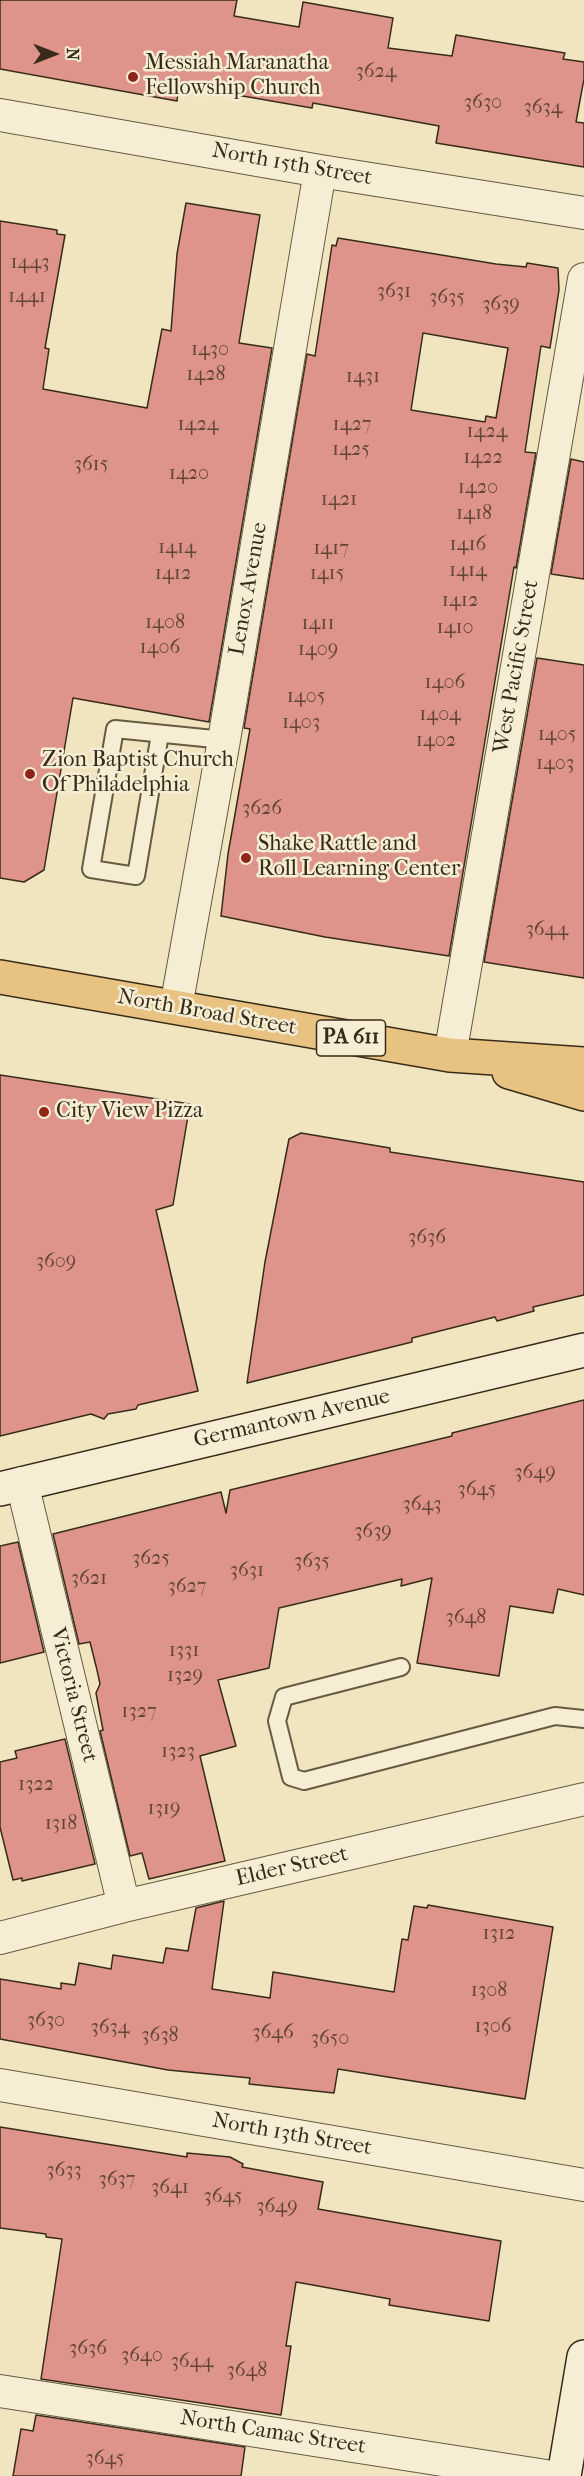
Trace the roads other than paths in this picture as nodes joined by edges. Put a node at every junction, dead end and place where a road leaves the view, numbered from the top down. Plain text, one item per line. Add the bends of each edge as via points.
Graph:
1 (0, 114) edge
2 (320, 171) junction
3 (584, 213) edge
4 (584, 279) edge
5 (160, 734) junction
6 (224, 740) junction
7 (0, 977) edge
8 (176, 1007) junction
9 (450, 1055) junction
10 (584, 1064) edge
11 (584, 1094) edge
12 (584, 1350) edge
13 (11, 1486) edge
14 (401, 1667) dead end
15 (584, 1719) edge
16 (584, 1799) edge
17 (124, 1906) junction
18 (0, 1938) edge
19 (0, 2085) edge
20 (584, 2185) edge
21 (584, 2357) edge
22 (0, 2391) edge
23 (546, 2476) edge
24 (564, 2476) edge

1 - 2 street, North 15th Street
2 - 3 street, North 15th Street
2 - 6 street, Lenox Avenue
4 - 9 street, West Pacific Street
5 - 5 lane via 114,729 91,869 136,876
5 - 6 lane
6 - 8 street, Lenox Avenue
7 - 8 main road, North Broad Street / PA 611
8 - 9 main road, North Broad Street / PA 611
9 - 10 main road, North Broad Street / PA 611
9 - 11 main road, North Broad Street / PA 611
12 - 13 street, Germantown Avenue
13 - 17 street, Victoria Street
14 - 15 lane via 284,1697 277,1721 291,1777 304,1781 555,1716
16 - 17 street, Elder Street
17 - 18 street, Elder Street
19 - 20 street, North 13th Street
21 - 24 street
22 - 23 street, North Camac Street

